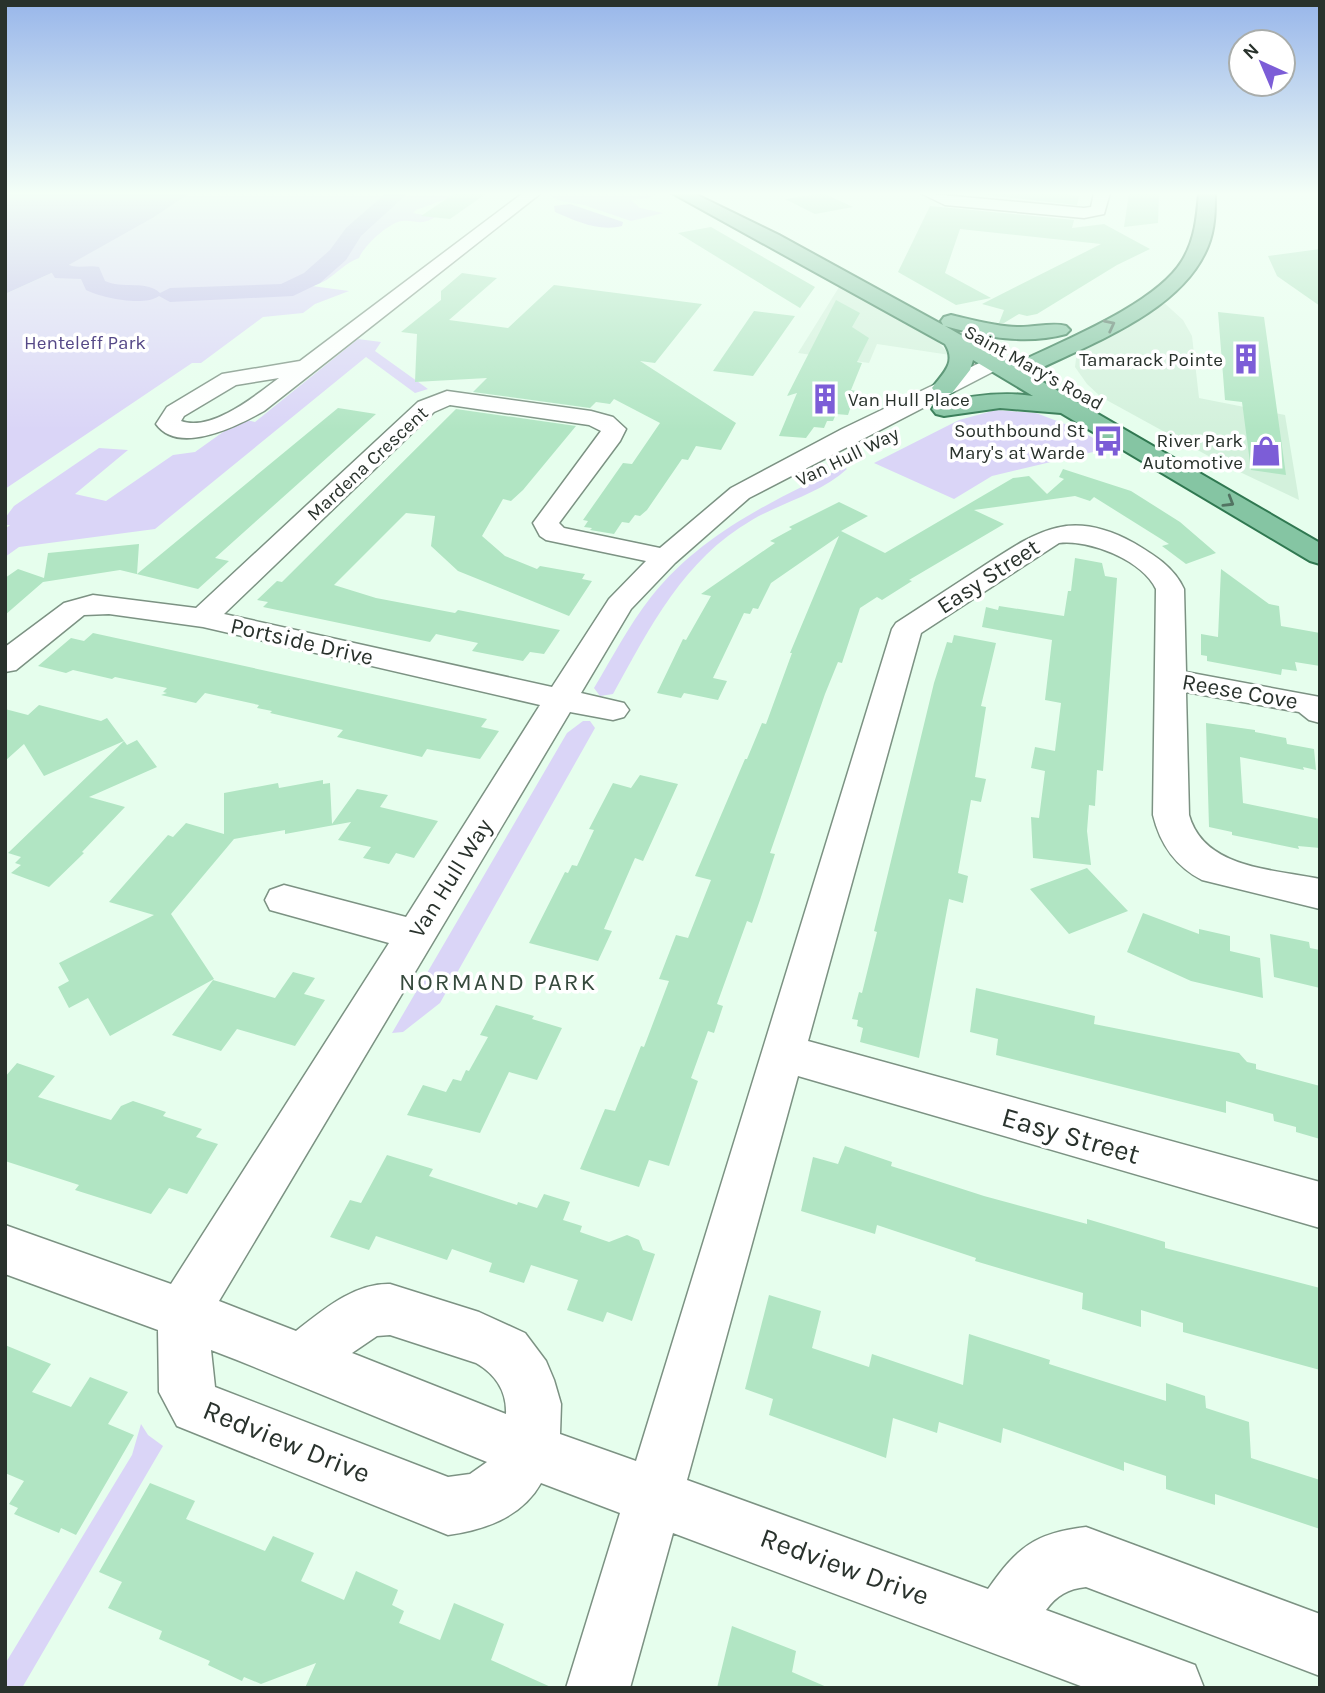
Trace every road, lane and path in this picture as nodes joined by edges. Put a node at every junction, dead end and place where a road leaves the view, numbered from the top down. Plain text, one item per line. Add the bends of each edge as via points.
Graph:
1 (430, 272) edge
2 (838, 272) edge
3 (854, 272) edge
4 (1162, 272) edge
5 (952, 330) junction
6 (1067, 336) junction
7 (306, 367) junction
8 (1010, 367) junction
9 (1069, 371) dead end
10 (944, 398) junction
11 (1086, 401) junction
12 (1320, 532) edge
13 (1320, 555) edge
14 (665, 557) junction
15 (203, 618) junction
16 (5, 663) edge
17 (1170, 679) junction
18 (560, 700) junction
19 (1316, 704) edge
20 (613, 710) dead end
21 (1320, 894) edge
22 (284, 900) dead end
23 (415, 935) junction
24 (782, 1053) junction
25 (1320, 1205) edge
26 (5, 1249) edge
27 (183, 1313) junction
28 (303, 1359) junction
29 (530, 1451) junction
30 (654, 1496) junction
31 (1002, 1624) junction
32 (1320, 1645) edge
33 (1160, 1685) edge
34 (598, 1688) edge

1 - 7 street
2 - 5 main road, Saint Mary’s Road
3 - 5 main road, Saint Mary’s Road
4 - 6 main road
5 - 6 main road
5 - 8 main road, Saint Mary’s Road
5 - 10 main road via 962,363
6 - 8 main road
6 - 9 main road
7 - 7 street via 230,379 175,412 169,424 178,430 202,430 226,423 256,407
8 - 10 street, Van Hull Way
8 - 10 street, Van Hull Way via 966,377
8 - 11 main road, Saint Mary’s Road
10 - 11 main road via 1043,404
10 - 14 street, Van Hull Way via 695,531
11 - 12 main road, Saint Mary’s Road
11 -> 13 main road, Saint Mary’s Road
14 - 15 street, Mardena Crescent via 555,534 546,523 608,441 614,429 611,425 591,418 447,398 426,407
14 - 18 street, Van Hull Way via 619,605
15 - 16 street, Portside Drive via 93,604 56,621
15 - 18 street, Portside Drive
17 - 19 street, Reese Cove
17 - 21 street, Easy Street via 1175,835 1199,862 1215,870
17 - 24 street, Easy Street via 1167,582 1123,548 1088,533 1043,539 907,629
18 - 20 street, Portside Drive
18 - 23 street, Van Hull Way
22 - 23 street
23 - 27 street, Van Hull Way
24 - 25 street, Easy Street
24 - 30 street, Easy Street
26 - 27 street
27 - 28 street, Redview Drive
27 - 29 street, Redview Drive via 186,1392 196,1407 448,1506 484,1501 509,1481
28 - 29 street, Redview Drive
28 - 29 street, Redview Drive via 372,1311 393,1309 496,1345 528,1378 535,1408
29 - 30 street, Redview Drive
30 - 31 street, Redview Drive
30 - 34 street, Easy Street
31 - 32 street via 1031,1580 1058,1560 1086,1558
31 - 33 street, Redview Drive

